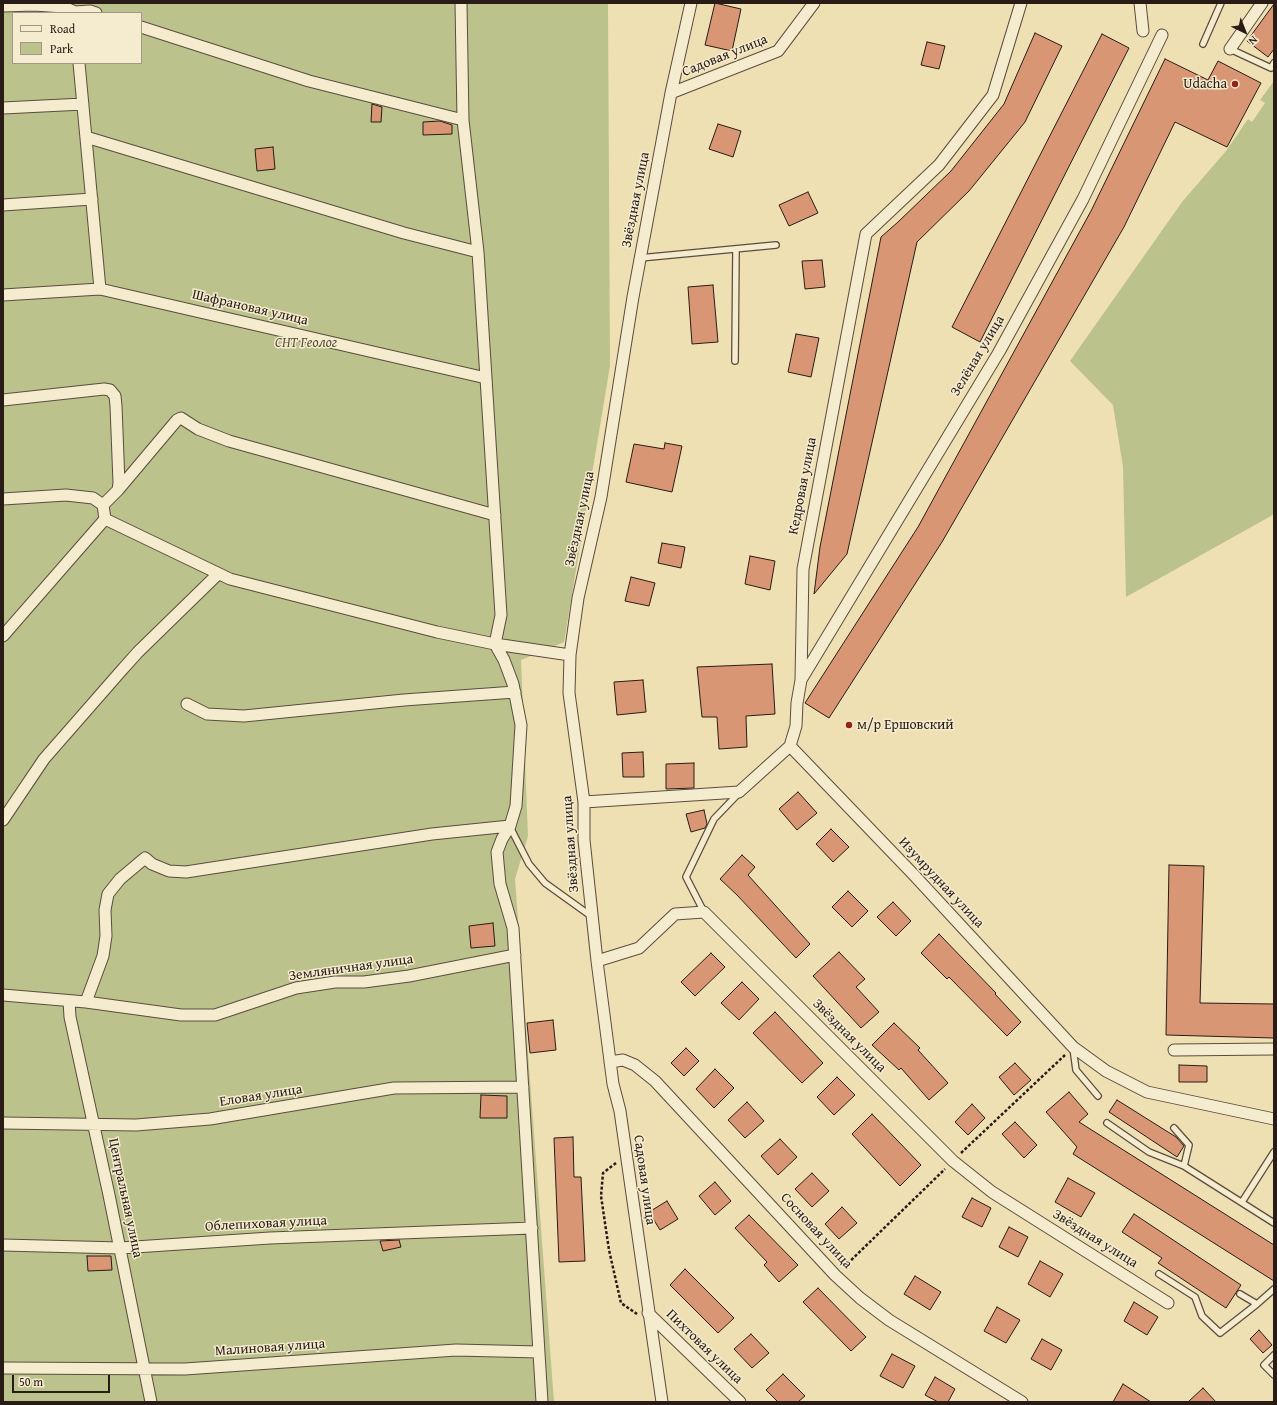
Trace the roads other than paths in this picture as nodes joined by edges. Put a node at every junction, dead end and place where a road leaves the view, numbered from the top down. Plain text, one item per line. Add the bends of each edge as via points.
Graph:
1 (461, 3) edge
2 (691, 3) edge
3 (814, 3) edge
4 (1021, 3) edge
5 (1140, 3) edge
6 (1221, 3) edge
7 (1262, 3) edge
8 (3, 6) edge
9 (75, 9) edge
10 (93, 12) edge
11 (142, 27) edge
12 (1143, 31) dead end
13 (1162, 35) dead end
14 (1203, 44) dead end
15 (1230, 49) joint
16 (1274, 63) edge
17 (79, 64) edge
18 (671, 93) junction
19 (82, 104) junction
20 (3, 108) edge
21 (463, 120) junction
22 (86, 137) junction
23 (92, 199) junction
24 (3, 205) edge
25 (776, 245) dead end
26 (736, 249) junction
27 (478, 252) junction
28 (640, 258) junction
29 (100, 289) junction
30 (3, 295) edge
31 (736, 360) dead end
32 (486, 378) junction
33 (3, 400) edge
34 (118, 490) junction
35 (3, 499) edge
36 (103, 505) junction
37 (495, 515) junction
38 (104, 519) junction
39 (218, 574) junction
40 (3, 636) edge
41 (496, 644) junction
42 (570, 655) junction
43 (800, 680) junction
44 (515, 692) junction
45 (187, 704) dead end
46 (790, 746) junction
47 (739, 792) junction
48 (584, 802) junction
49 (3, 820) edge
50 (510, 826) junction
51 (704, 912) junction
52 (592, 916) junction
53 (515, 955) junction
54 (597, 962) junction
55 (3, 995) edge
56 (69, 1001) junction
57 (86, 1002) junction
58 (1073, 1048) junction
59 (1274, 1049) edge
60 (1174, 1050) dead end
61 (610, 1062) junction
62 (523, 1087) junction
63 (1098, 1096) dead end
64 (1274, 1119) edge
65 (3, 1123) edge
66 (1106, 1123) dead end
67 (94, 1125) junction
68 (1174, 1128) dead end
69 (1274, 1152) edge
70 (1184, 1166) junction
71 (1242, 1202) junction
72 (1274, 1223) edge
73 (532, 1228) junction
74 (3, 1244) edge
75 (120, 1248) junction
76 (1158, 1274) dead end
77 (1274, 1289) edge
78 (1240, 1294) dead end
79 (1168, 1304) dead end
80 (1257, 1304) junction
81 (649, 1317) junction
82 (539, 1352) junction
83 (1274, 1355) edge
84 (3, 1368) edge
85 (145, 1369) junction
86 (1274, 1375) edge
87 (151, 1402) edge
88 (542, 1402) edge
89 (662, 1402) edge
90 (740, 1402) edge
91 (1022, 1402) edge

1 - 21 street
2 - 18 street, Звёздная улица
3 - 18 street, Садовая улица via 778,51
4 - 43 street, Кедровая улица via 993,95 939,165 866,234 803,568
5 - 12 street
6 - 14 lane
7 - 15 street
8 - 9 street via 34,5
9 - 10 street
11 - 21 street via 309,81
13 - 43 street, Зелёная улица via 1083,199 999,352
15 - 16 lane via 1270,68
17 - 19 street
18 - 28 street, Звёздная улица
19 - 20 street
19 - 22 street
21 - 27 street
22 - 23 street
22 - 27 street via 404,233
23 - 24 street
23 - 29 street
25 - 26 lane
26 - 28 lane
26 - 31 lane
27 - 32 street
28 - 42 street, Звёздная улица via 601,497 578,598
29 - 30 street, Шафрановая улица
29 - 32 street, Шафрановая улица
32 - 37 street
33 - 34 street via 110,390 115,396 116,406
34 - 36 street
34 - 37 street via 181,418 198,429 229,441
35 - 36 street via 66,495 92,498
36 - 38 street
37 - 41 street via 501,615
38 - 39 street
38 - 40 street
39 - 41 street via 374,617
39 - 49 street via 138,652 44,759
41 - 42 street
41 - 44 street
42 - 48 street, Звёздная улица via 569,693
43 - 46 street, Кедровая улица via 796,726
44 - 45 street via 244,716 207,714
44 - 50 street via 521,725 516,806
46 - 47 street
46 - 58 street, Изумрудная улица via 913,874
47 - 48 street
47 - 51 lane via 714,819 686,877
48 - 52 street, Звёздная улица via 584,840
50 - 52 lane via 529,864 545,883
50 - 53 street via 496,852 500,884 513,928
50 - 57 street via 432,834 186,872 169,871 145,858 120,879 108,894 103,956
51 - 54 street via 675,914 639,948
51 - 79 street, Звёздная улица via 953,1161 992,1192
52 - 54 street, Звёздная улица
53 - 57 street, Земляничная улица via 409,976 296,988 215,1015 181,1015
53 - 62 street
54 - 61 street, Садовая улица
55 - 56 street, Земляничная улица
56 - 57 street, Земляничная улица
56 - 67 street, Центральная улица via 70,1017
58 - 63 lane via 1076,1070
58 - 64 street, Изумрудная улица via 1106,1071 1147,1092
59 - 60 street
61 - 81 street, Садовая улица
61 - 91 street, Сосновая улица via 623,1060 635,1065 655,1081 835,1275 860,1298 889,1320
62 - 67 street, Еловая улица via 394,1088 210,1119 136,1125
62 - 73 street
65 - 67 street, Еловая улица
66 - 70 lane via 1149,1152
67 - 75 street, Центральная улица
68 - 70 lane via 1190,1145
69 - 71 lane
70 - 71 lane
71 - 72 lane
73 - 75 street, Облепиховая улица via 270,1238
73 - 82 street
74 - 75 street, Облепиховая улица
75 - 85 street, Центральная улица
76 - 80 lane via 1196,1297 1202,1316 1220,1333
77 - 80 lane
78 - 80 lane
81 - 89 street, Садовая улица
81 - 90 street, Пихтовая улица
82 - 85 street, Малиновая улица via 456,1350 184,1369
82 - 88 street
83 - 86 lane via 1264,1365
84 - 85 street, Малиновая улица
85 - 87 street, Центральная улица

